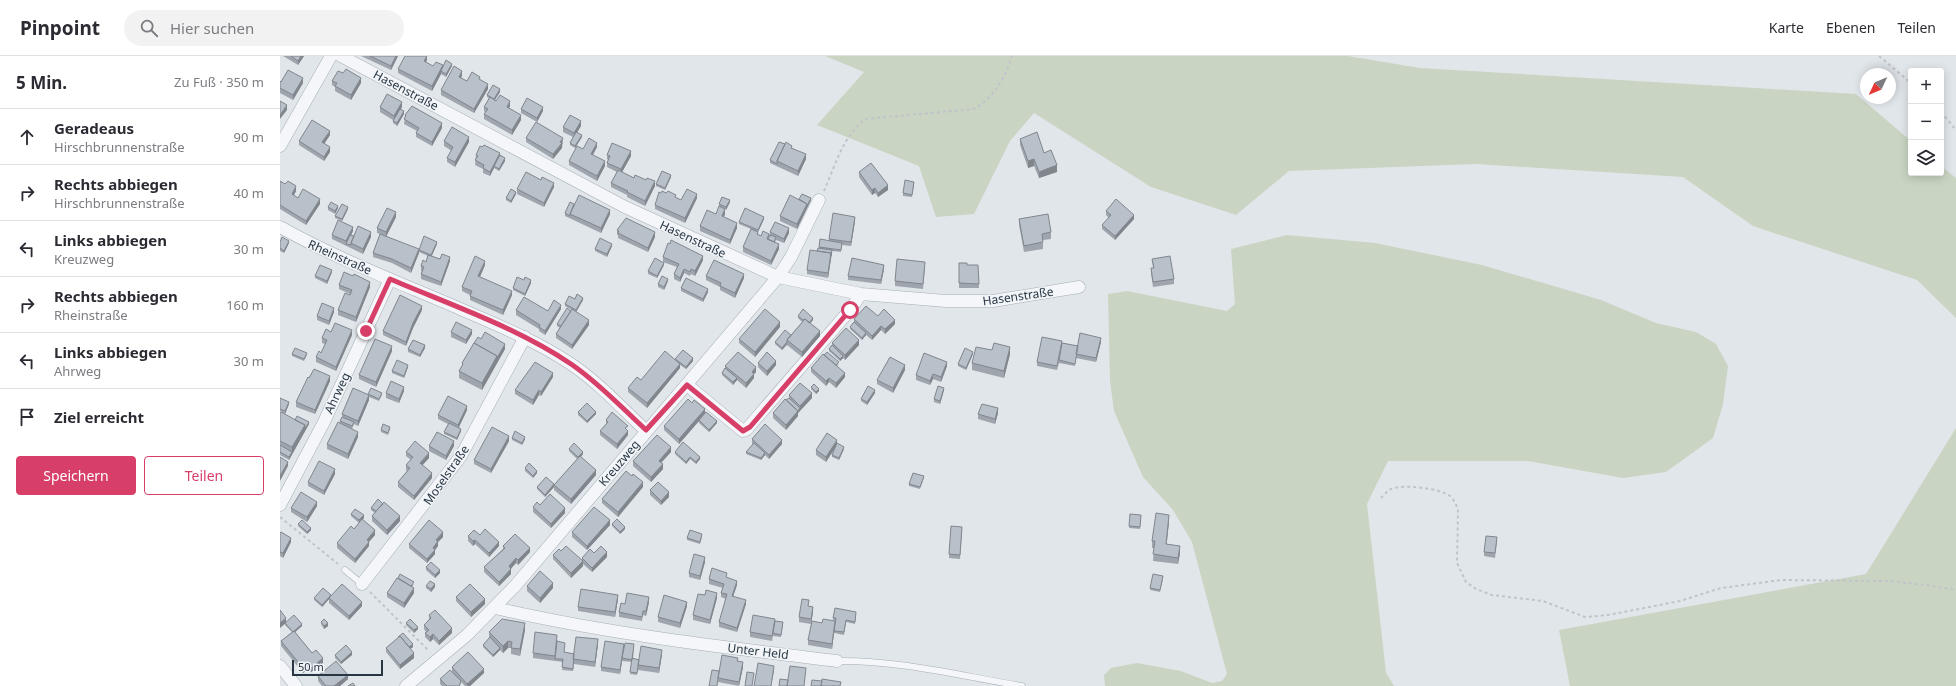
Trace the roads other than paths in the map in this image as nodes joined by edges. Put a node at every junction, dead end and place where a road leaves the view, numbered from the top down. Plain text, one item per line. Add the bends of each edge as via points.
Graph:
1 (331, 56) edge
2 (341, 56) edge
3 (280, 146) edge
4 (819, 200) road end
5 (280, 226) edge
6 (778, 277) junction
7 (390, 279) junction
8 (1079, 287) dead end
9 (861, 294) junction
10 (525, 337) junction
11 (687, 385) junction
12 (646, 430) junction
13 (280, 505) edge
14 (345, 570) road end
15 (362, 584) joint
16 (495, 608) junction
17 (837, 661) joint
18 (280, 666) edge
19 (296, 686) edge
20 (406, 686) edge
21 (1022, 686) edge

1 - 3 street
2 - 6 street, Hasenstraße via 626,207
4 - 6 street, Kreuzweg via 791,257
5 - 7 street, Rheinstraße via 308,243
6 - 9 street, Hasenstraße
6 - 11 street, Kreuzweg
7 - 10 street, Rheinstraße
7 - 13 street, Ahrweg via 324,422
8 - 9 street, Hasenstraße via 1008,300 976,302
9 - 11 street via 846,316 746,430 743,431
10 - 12 street, Rheinstraße via 572,364
10 - 15 street, Moselstraße via 461,456
11 - 12 street, Kreuzweg
12 - 16 street, Kreuzweg
14 - 15 lane
16 - 17 street, Unter Held via 626,634
16 - 20 street, Kreuzweg via 439,660
17 - 21 lane, Unter Held via 888,664
18 - 19 street

